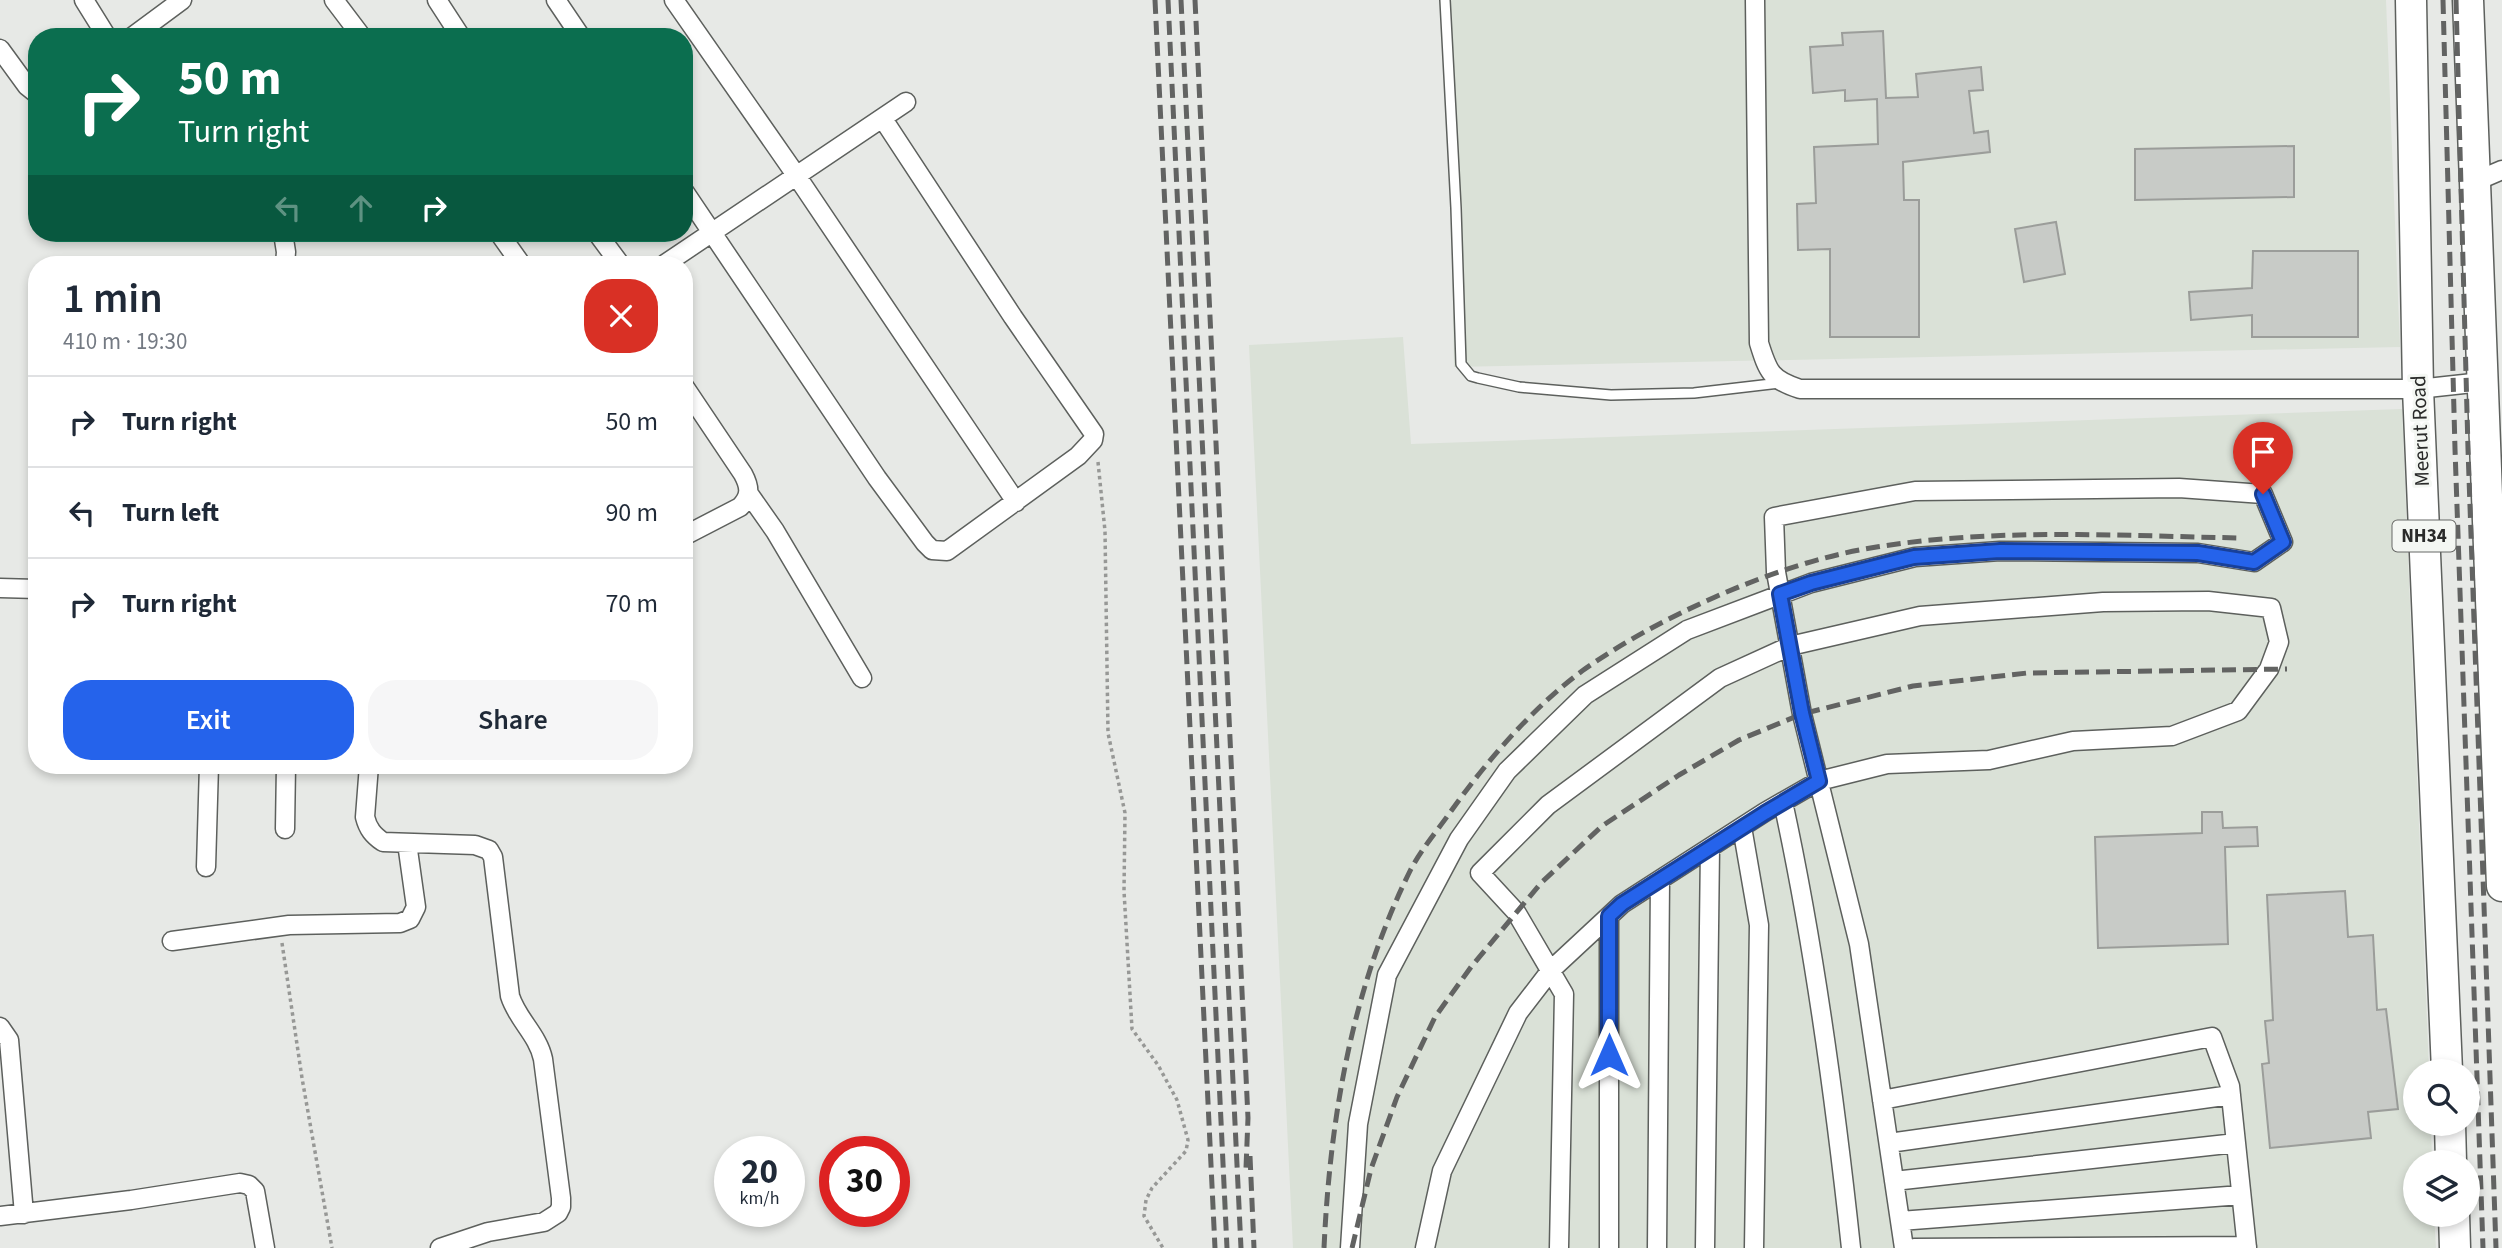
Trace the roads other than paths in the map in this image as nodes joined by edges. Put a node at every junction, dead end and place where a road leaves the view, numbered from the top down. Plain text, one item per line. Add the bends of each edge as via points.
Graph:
1 (84, 0) edge
2 (182, 0) edge
3 (334, 0) edge
4 (437, 0) edge
5 (555, 0) edge
6 (674, 0) edge
7 (1445, 0) edge
8 (1755, 0) edge
9 (2411, 0) edge
10 (2468, 0) edge
11 (101, 28) edge
12 (144, 28) edge
13 (355, 28) edge
14 (455, 28) edge
15 (575, 28) edge
16 (0, 49) edge
17 (28, 87) edge
18 (906, 102) dead end
19 (883, 119) junction
20 (2502, 170) edge
21 (796, 175) junction
22 (2474, 182) junction
23 (693, 204) edge
24 (712, 231) junction
25 (676, 256) edge
26 (2482, 382) junction
27 (1780, 383) junction
28 (2418, 388) junction
29 (693, 399) edge
30 (749, 494) junction
31 (1016, 502) junction
32 (693, 532) edge
33 (0, 588) edge
34 (28, 589) edge
35 (1780, 594) junction
36 (1790, 646) junction
37 (862, 678) dead end
38 (2500, 764) edge
39 (209, 774) edge
40 (286, 774) edge
41 (368, 774) edge
42 (1819, 781) junction
43 (1783, 802) junction
44 (1742, 827) junction
45 (285, 829) dead end
46 (407, 843) junction
47 (1710, 848) junction
48 (206, 867) dead end
49 (1660, 880) junction
50 (2502, 887) edge
51 (1609, 916) junction
52 (172, 941) dead end
53 (1551, 970) junction
54 (0, 1027) edge
55 (2446, 1059) edge
56 (2231, 1095) junction
57 (1882, 1100) junction
58 (1889, 1143) junction
59 (2236, 1143) junction
60 (1894, 1181) junction
61 (2241, 1195) junction
62 (23, 1214) junction
63 (0, 1216) edge
64 (1900, 1221) junction
65 (2454, 1227) edge
66 (2247, 1247) edge
67 (265, 1248) edge
68 (440, 1248) edge
69 (1350, 1248) edge
70 (1425, 1248) edge
71 (1559, 1248) edge
72 (1609, 1248) edge
73 (1657, 1248) edge
74 (1704, 1248) edge
75 (1754, 1248) edge
76 (1851, 1248) edge
77 (1904, 1248) edge
78 (1914, 1248) edge
79 (2455, 1248) edge

1 - 11 street
2 - 12 street
3 - 13 street
4 - 14 street
5 - 15 street
6 - 21 street
7 - 27 lane via 1461,364 1465,371 1478,379 1519,387 1611,395 1672,395
8 - 27 street via 1759,343 1767,368
9 - 28 highway, Meerut Road / NH34
10 - 22 highway
16 - 17 street
18 - 19 street
19 - 21 street
19 - 31 street via 1094,434 1078,456
20 - 22 street
21 - 24 street
21 - 31 street
22 - 26 highway
23 - 24 street
24 - 25 street
24 - 31 street via 877,478 932,550 956,547
26 - 28 street
26 - 38 highway
27 - 28 street via 1800,389
28 - 55 highway, Meerut Road / NH34
29 - 30 street via 743,474
30 - 32 street via 740,508
30 - 37 street
33 - 34 street
35 - 35 street via 1774,517 1915,491 2179,488 2263,494 2283,542 2254,562 2198,553 2000,551 1914,557
35 - 36 street
35 - 69 street via 1688,630 1585,695 1507,771 1459,839 1387,975 1358,1124
36 - 42 street
36 - 42 street via 1920,616 2103,602 2195,601 2271,608 2279,642 2269,669 2238,711 2172,736 2073,741 1989,760 1887,764
36 - 53 street via 1720,678 1548,805 1480,873 1517,912
38 - 50 highway
39 - 48 street
40 - 45 street
41 - 46 street via 367,825 383,842
42 - 43 street
42 - 57 street via 1859,944
43 - 44 street
43 - 76 street via 1838,1129
44 - 47 street
44 - 75 street via 1759,925
46 - 52 street via 416,907 410,919 279,926
46 - 68 street via 475,845 489,850 493,857 510,996 542,1051 561,1198 558,1213 544,1222 488,1232
47 - 49 street
47 - 74 street
49 - 51 street
49 - 73 street
51 - 53 street
51 - 72 street
53 - 70 street via 1518,1013 1442,1171
53 - 71 street via 1563,995
54 - 62 street via 9,1040
56 - 57 street via 2213,1037
56 - 58 street
56 - 59 street
57 - 58 street
58 - 60 street
59 - 60 street
59 - 61 street
60 - 64 street
61 - 64 street
61 - 66 street
62 - 63 street
62 - 67 street via 240,1183 255,1191
64 - 77 street
65 - 79 highway
66 - 78 street

